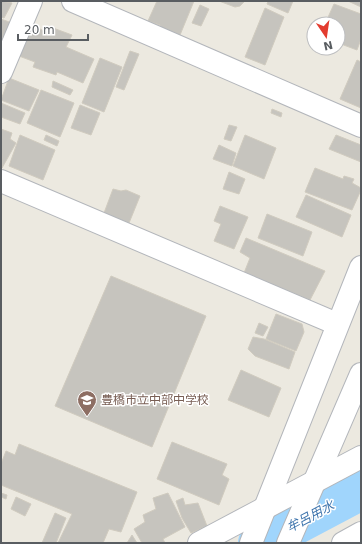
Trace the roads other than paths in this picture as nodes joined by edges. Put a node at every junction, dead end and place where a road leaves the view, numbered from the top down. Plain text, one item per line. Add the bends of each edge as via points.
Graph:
1 (31, 1) edge
2 (73, 1) edge
3 (1, 72) edge
4 (361, 126) edge
5 (1, 180) edge
6 (361, 267) edge
7 (337, 324) junction
8 (361, 374) edge
9 (361, 457) edge
10 (316, 481) junction
11 (264, 509) junction
12 (361, 533) edge
13 (253, 536) edge
14 (199, 543) edge
15 (288, 543) edge
16 (343, 543) edge

1 - 3 street
2 - 4 street
5 - 7 street
6 - 7 street
7 - 11 street
8 - 10 street
9 - 10 street
10 - 11 street
10 - 15 street
11 - 13 street
11 - 14 street
12 - 16 street

